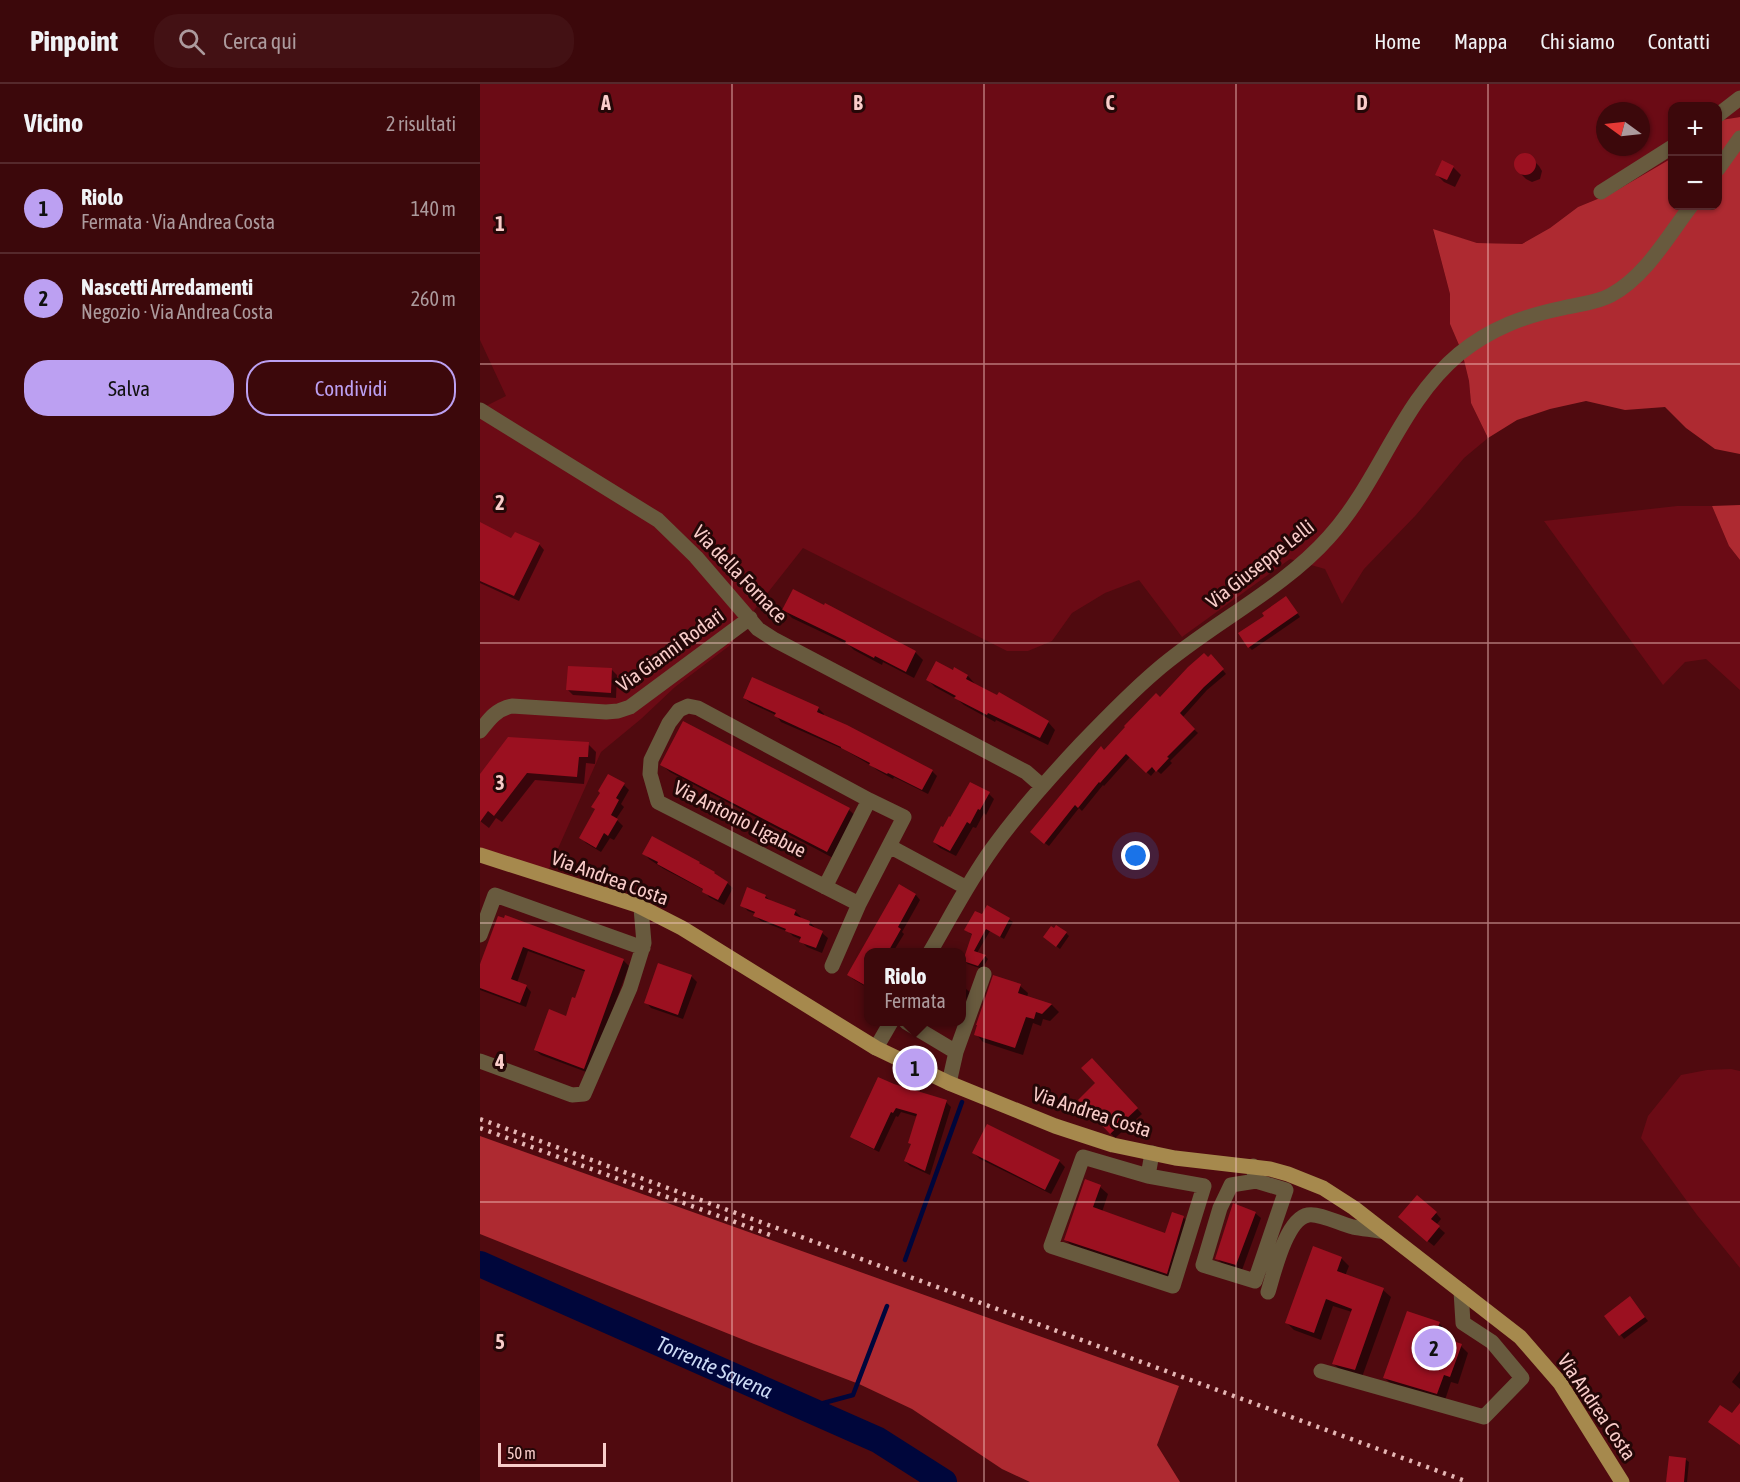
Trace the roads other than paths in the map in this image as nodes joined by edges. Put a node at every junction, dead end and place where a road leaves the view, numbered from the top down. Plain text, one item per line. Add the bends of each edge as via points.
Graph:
1 (1740, 98) edge
2 (1722, 112) edge
3 (1740, 138) edge
4 (1668, 150) edge
5 (1722, 163) edge
6 (1601, 192) dead end
7 (1688, 210) edge
8 (480, 410) edge
9 (750, 618) junction
10 (480, 730) edge
11 (1042, 786) junction
12 (869, 800) junction
13 (889, 846) junction
14 (480, 855) edge
15 (825, 887) junction
16 (967, 888) junction
17 (859, 904) junction
18 (641, 908) junction
19 (480, 935) edge
20 (643, 948) junction
21 (932, 948) edge
22 (832, 966) dead end
23 (984, 974) dead end
24 (966, 1024) edge
25 (889, 1026) edge
26 (913, 1026) edge
27 (965, 1026) edge
28 (876, 1048) junction
29 (956, 1052) junction
30 (480, 1060) edge
31 (949, 1083) junction
32 (1152, 1153) junction
33 (1255, 1174) junction
34 (1148, 1176) junction
35 (1385, 1232) junction
36 (1461, 1291) junction
37 (1268, 1292) dead end
38 (1321, 1371) dead end
39 (1622, 1482) edge

1 - 2 street
3 - 5 street
4 - 6 street
7 - 11 street, Via Giuseppe Lelli via 1644,267 1611,296 1506,324 1444,368 1402,423 1354,505 1311,556 1156,671
8 - 9 street, Via della Fornace via 658,520
9 - 10 street, Via Gianni Rodari via 630,707 606,712 512,706 496,712
9 - 11 street, Via della Fornace via 775,640 1026,772
11 - 16 street, Via Giuseppe Lelli
12 - 13 street, Via Antonio Ligabue via 904,817
12 - 15 street
12 - 15 street, Via Antonio Ligabue via 698,708 688,706 679,710 669,723 651,760 650,774 658,802
13 - 16 street
13 - 17 street, Via Antonio Ligabue
14 - 18 main road, Via Andrea Costa
15 - 17 street, Via Antonio Ligabue
16 - 21 street, Via Giuseppe Lelli
17 - 22 street
18 - 20 street
18 - 28 main road, Via Andrea Costa via 682,928
19 - 20 street via 495,895
20 - 30 street via 584,1094 572,1095
23 - 24 street
25 - 28 street
26 - 29 street
27 - 29 street
28 - 31 main road, Via Andrea Costa
29 - 31 street
31 - 32 main road, Via Andrea Costa via 1078,1134
32 - 33 main road, Via Andrea Costa
32 - 34 street
33 - 33 street via 1286,1190 1256,1281 1203,1265 1231,1185
33 - 35 main road, Via Andrea Costa via 1288,1174 1323,1188
34 - 34 street via 1204,1186 1173,1286 1051,1246 1083,1157
35 - 36 main road, Via Andrea Costa
35 - 37 street via 1318,1216 1300,1218 1284,1242
36 - 38 street via 1463,1323 1492,1342 1522,1378 1484,1417
36 - 39 main road, Via Andrea Costa via 1520,1337 1560,1383

